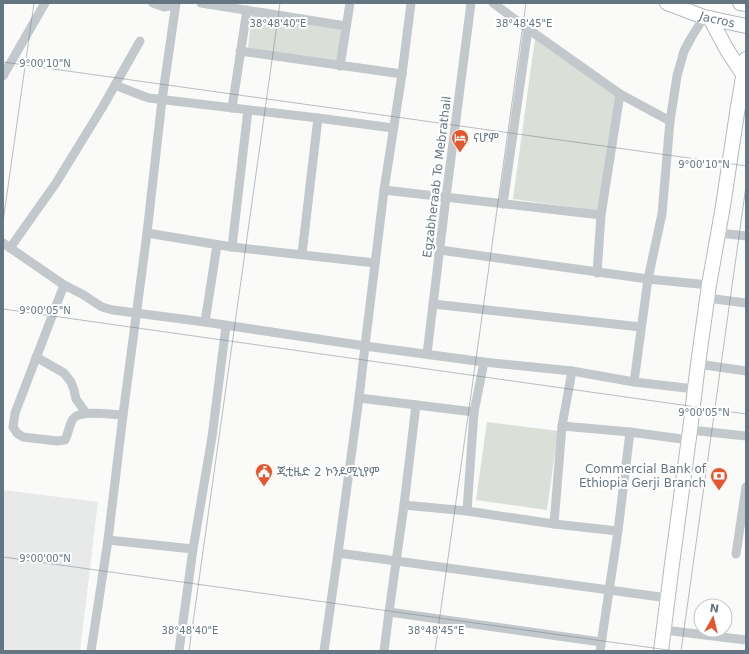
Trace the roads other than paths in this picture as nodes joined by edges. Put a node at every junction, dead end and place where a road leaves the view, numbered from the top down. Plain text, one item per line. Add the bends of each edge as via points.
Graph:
1 (45, 3) edge
2 (153, 3) edge
3 (201, 3) edge
4 (350, 3) edge
5 (411, 3) edge
6 (471, 3) edge
7 (493, 3) edge
8 (667, 3) edge
9 (740, 3) edge
10 (176, 4) edge
11 (746, 4) edge
12 (247, 10) junction
13 (707, 18) junction
14 (346, 26) junction
15 (746, 26) edge
16 (528, 29) junction
17 (140, 41) dead end
18 (240, 51) junction
19 (746, 59) edge
20 (340, 66) junction
21 (402, 74) junction
22 (743, 74) junction
23 (3, 76) edge
24 (115, 85) junction
25 (620, 94) junction
26 (162, 100) junction
27 (232, 108) junction
28 (248, 110) junction
29 (318, 118) junction
30 (670, 121) junction
31 (393, 128) junction
32 (384, 190) junction
33 (446, 197) junction
34 (503, 204) junction
35 (601, 215) junction
36 (147, 233) junction
37 (719, 233) junction
38 (746, 236) edge
39 (6, 245) edge
40 (217, 245) junction
41 (232, 247) junction
42 (440, 250) junction
43 (302, 254) junction
44 (375, 263) junction
45 (597, 273) junction
46 (648, 280) junction
47 (64, 285) junction
48 (708, 291) junction
49 (746, 303) edge
50 (433, 304) junction
51 (136, 313) junction
52 (205, 322) junction
53 (226, 326) junction
54 (641, 327) junction
55 (365, 346) junction
56 (427, 354) junction
57 (36, 357) junction
58 (484, 362) junction
59 (698, 364) junction
60 (572, 371) junction
61 (746, 371) edge
62 (634, 382) junction
63 (695, 389) junction
64 (359, 398) junction
65 (416, 405) junction
66 (474, 412) junction
67 (86, 413) junction
68 (123, 415) junction
69 (562, 426) junction
70 (630, 432) junction
71 (690, 435) junction
72 (746, 436) edge
73 (746, 487) edge
74 (404, 505) junction
75 (466, 511) junction
76 (554, 524) junction
77 (618, 531) junction
78 (108, 540) junction
79 (193, 549) junction
80 (338, 553) junction
81 (736, 554) dead end
82 (396, 561) junction
83 (609, 590) junction
84 (668, 598) junction
85 (389, 612) junction
86 (664, 630) junction
87 (746, 640) edge
88 (601, 642) junction
89 (91, 651) edge
90 (179, 651) edge
91 (324, 651) edge
92 (384, 651) edge
93 (600, 651) edge
94 (661, 651) edge

1 - 23 street
2 - 10 street via 164,7
3 - 12 street
4 - 14 street
5 - 21 street
6 - 33 street, Egzabheraab To Mebrathail
7 - 16 street
8 - 13 main road, Jacros
9 - 11 main road, Jacros
10 - 26 street
12 - 14 street
12 - 18 street
13 - 15 main road, Jacros
13 - 22 main road
13 - 30 street via 684,50
14 - 20 street
16 - 25 street
16 - 34 street
17 - 24 street
18 - 20 street
18 - 27 street
19 - 22 main road
20 - 21 street
21 - 31 street
22 - 37 main road
24 - 26 street
24 - 39 street via 56,183
25 - 30 street
25 - 35 street
26 - 27 street
26 - 36 street
27 - 28 street
28 - 29 street
28 - 41 street
29 - 31 street
29 - 43 street
30 - 46 street via 662,214
31 - 32 street
32 - 33 street
32 - 44 street
33 - 34 street
33 - 42 street, Egzabheraab To Mebrathail
34 - 35 street
35 - 45 street
36 - 40 street
36 - 51 street
37 - 38 street
37 - 48 main road
39 - 47 street
40 - 41 street
40 - 52 street
41 - 43 street
42 - 45 street
42 - 50 street, Egzabheraab To Mebrathail
43 - 44 street
44 - 55 street
45 - 46 street
46 - 48 street
46 - 54 street
47 - 51 street via 102,307
47 - 57 street
48 - 49 street
48 - 59 main road
50 - 54 street
50 - 56 street, Egzabheraab To Mebrathail
51 - 52 street
51 - 68 street
52 - 53 street
53 - 55 street
53 - 79 street via 212,437
54 - 62 street
55 - 56 street
55 - 64 street
56 - 58 street
57 - 67 street via 64,373 71,382 76,399
57 - 67 street via 15,413 13,426 17,433 23,437 65,440 73,418
58 - 60 street
58 - 66 street
59 - 61 street
59 - 63 main road
60 - 62 street
60 - 69 street
62 - 63 street
63 - 71 main road
64 - 65 street
64 - 80 street
65 - 66 street
65 - 74 street
66 - 75 street
67 - 68 street
68 - 78 street
69 - 70 street
69 - 76 street
70 - 71 street
70 - 77 street
71 - 72 street
71 - 84 main road
73 - 81 street
74 - 75 street
74 - 82 street
75 - 76 street
76 - 77 street
77 - 83 street
78 - 79 street
78 - 89 street
79 - 90 street
80 - 82 street
80 - 91 street
82 - 83 street
82 - 85 street
83 - 84 street
83 - 88 street
84 - 86 main road
85 - 88 street
85 - 92 street
86 - 87 street
86 - 94 main road
88 - 93 street

